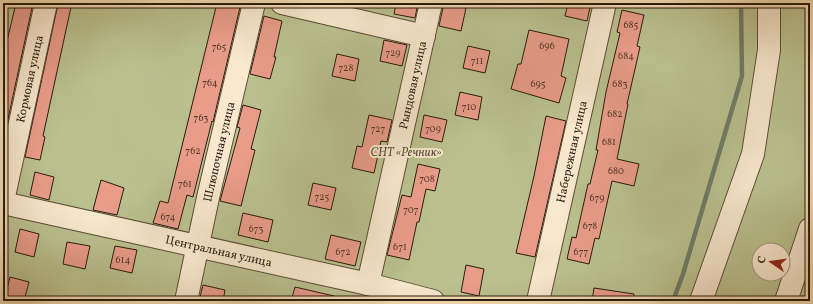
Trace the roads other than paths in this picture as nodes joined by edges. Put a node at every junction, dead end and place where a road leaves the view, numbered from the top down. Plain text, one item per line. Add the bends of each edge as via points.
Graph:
1 (46, 3) edge
2 (254, 3) edge
3 (282, 3) edge
4 (431, 3) edge
5 (605, 3) edge
6 (769, 3) edge
7 (424, 36) junction
8 (3, 202) edge
9 (810, 229) edge
10 (198, 246) junction
11 (368, 284) junction
12 (395, 297) edge
13 (791, 299) edge
14 (186, 301) edge
15 (433, 301) edge
16 (538, 301) edge
17 (701, 301) edge

1 - 8 street, Кормовая улица
2 - 10 street, Шлюпочная улица
3 - 7 street
4 - 7 street, Рындовая улица
5 - 16 street, Набережная улица
6 - 17 street via 769,50 753,154
7 - 11 street, Рындовая улица
8 - 10 street, Центральная улица
9 - 13 street
10 - 11 street, Центральная улица
10 - 14 street, Шлюпочная улица
11 - 12 street, Центральная улица
12 - 15 street, Центральная улица

